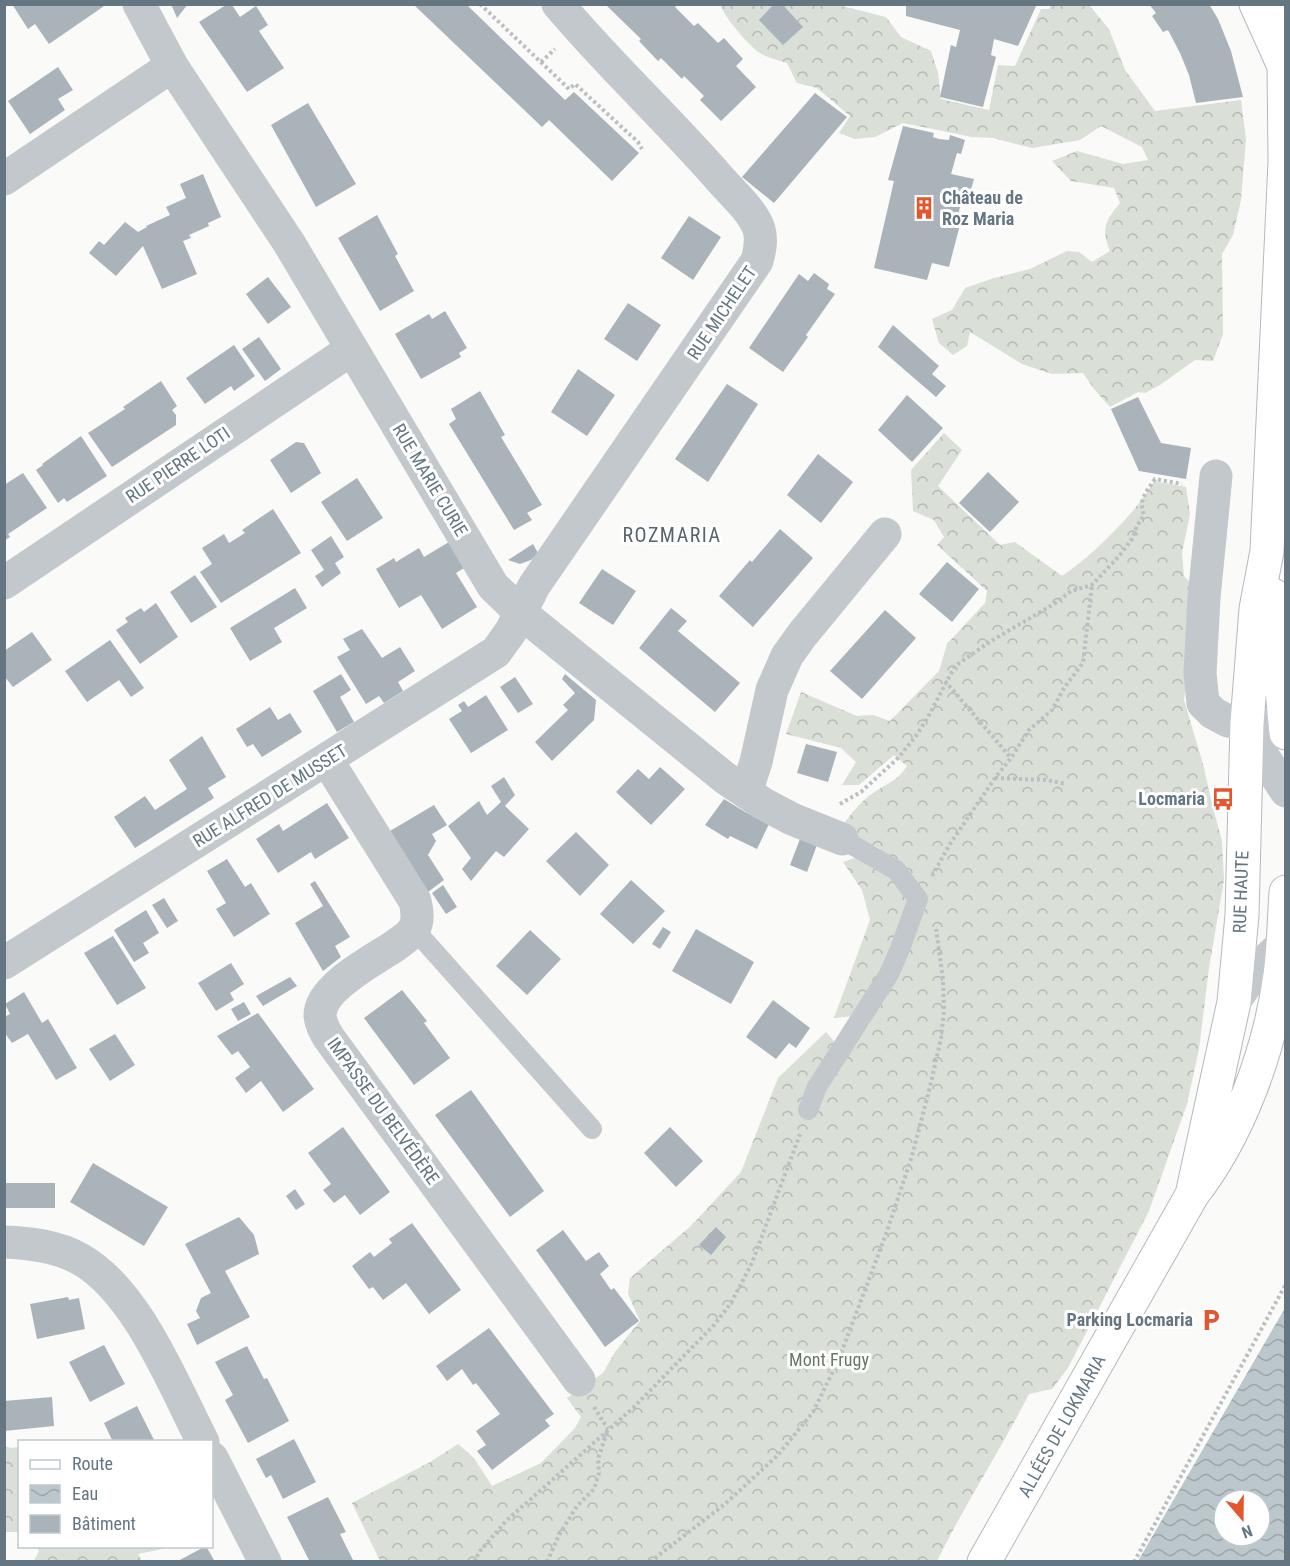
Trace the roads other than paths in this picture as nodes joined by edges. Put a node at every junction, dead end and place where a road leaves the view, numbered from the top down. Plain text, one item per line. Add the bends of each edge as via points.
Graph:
1 (139, 4) edge
2 (558, 4) edge
3 (1256, 4) edge
4 (1283, 4) edge
5 (1286, 17) edge
6 (1285, 59) edge
7 (172, 66) junction
8 (4, 179) edge
9 (1281, 313) edge
10 (352, 349) junction
11 (1204, 481) road end
12 (885, 534) dead end
13 (1267, 551) junction
14 (4, 583) edge
15 (521, 612) junction
16 (1247, 723) junction
17 (1285, 726) edge
18 (1286, 733) edge
19 (327, 760) junction
20 (1286, 790) edge
21 (746, 792) junction
22 (842, 839) joint
23 (1286, 892) edge
24 (1242, 915) junction
25 (414, 929) junction
26 (1281, 959) edge
27 (4, 963) edge
28 (1234, 1002) junction
29 (1222, 1061) joint
30 (808, 1110) road end
31 (592, 1130) dead end
32 (1192, 1195) junction
33 (4, 1242) edge
34 (579, 1380) dead end
35 (202, 1440) edge
36 (213, 1460) edge
37 (265, 1562) edge
38 (984, 1562) edge

1 - 7 street, RUE MARIE CURIE
2 - 15 street, RUE MICHELET via 747,210 759,230 761,248 750,273 534,586
3 - 6 main road
4 - 5 main road
6 - 9 main road, RUE HAUTE
7 - 8 street
7 - 10 street, RUE MARIE CURIE via 289,243
9 - 13 main road, RUE HAUTE
10 - 14 street, RUE PIERRE LOTI
10 - 15 street, RUE MARIE CURIE via 493,586
11 - 16 street via 1201,694 1203,702 1221,719
12 - 21 street via 787,656 772,690
13 - 16 main road, RUE HAUTE via 1257,609
13 - 17 main road, RUE HAUTE
15 - 19 street, RUE ALFRED DE MUSSET via 505,642 483,662
15 - 21 street, RUE MARIE CURIE
16 - 17 street
16 - 20 street
16 - 24 main road, RUE HAUTE
17 - 18 main road, RUE HAUTE
19 - 25 street via 415,901 418,911
19 - 27 street, RUE ALFRED DE MUSSET
21 - 22 street, RUE MARIE CURIE via 779,812
22 - 30 lane via 896,870 918,899 889,974 817,1088
23 - 26 main road
24 - 26 street
24 - 28 main road, RUE HAUTE
25 - 31 lane
25 - 34 street, IMPASSE DU BELVÉDÈRE via 326,997 320,1016 323,1028
26 - 28 street via 1256,970
26 - 32 main road, ALLÉES DE LOKMARIA via 1273,1012 1245,1101 1222,1151
28 - 29 main road, RUE HAUTE
29 - 32 main road, ALLÉES DE LOKMARIA
32 - 38 main road, ALLÉES DE LOKMARIA
33 - 35 street via 37,1245 80,1258 116,1288 150,1339
36 - 37 street

